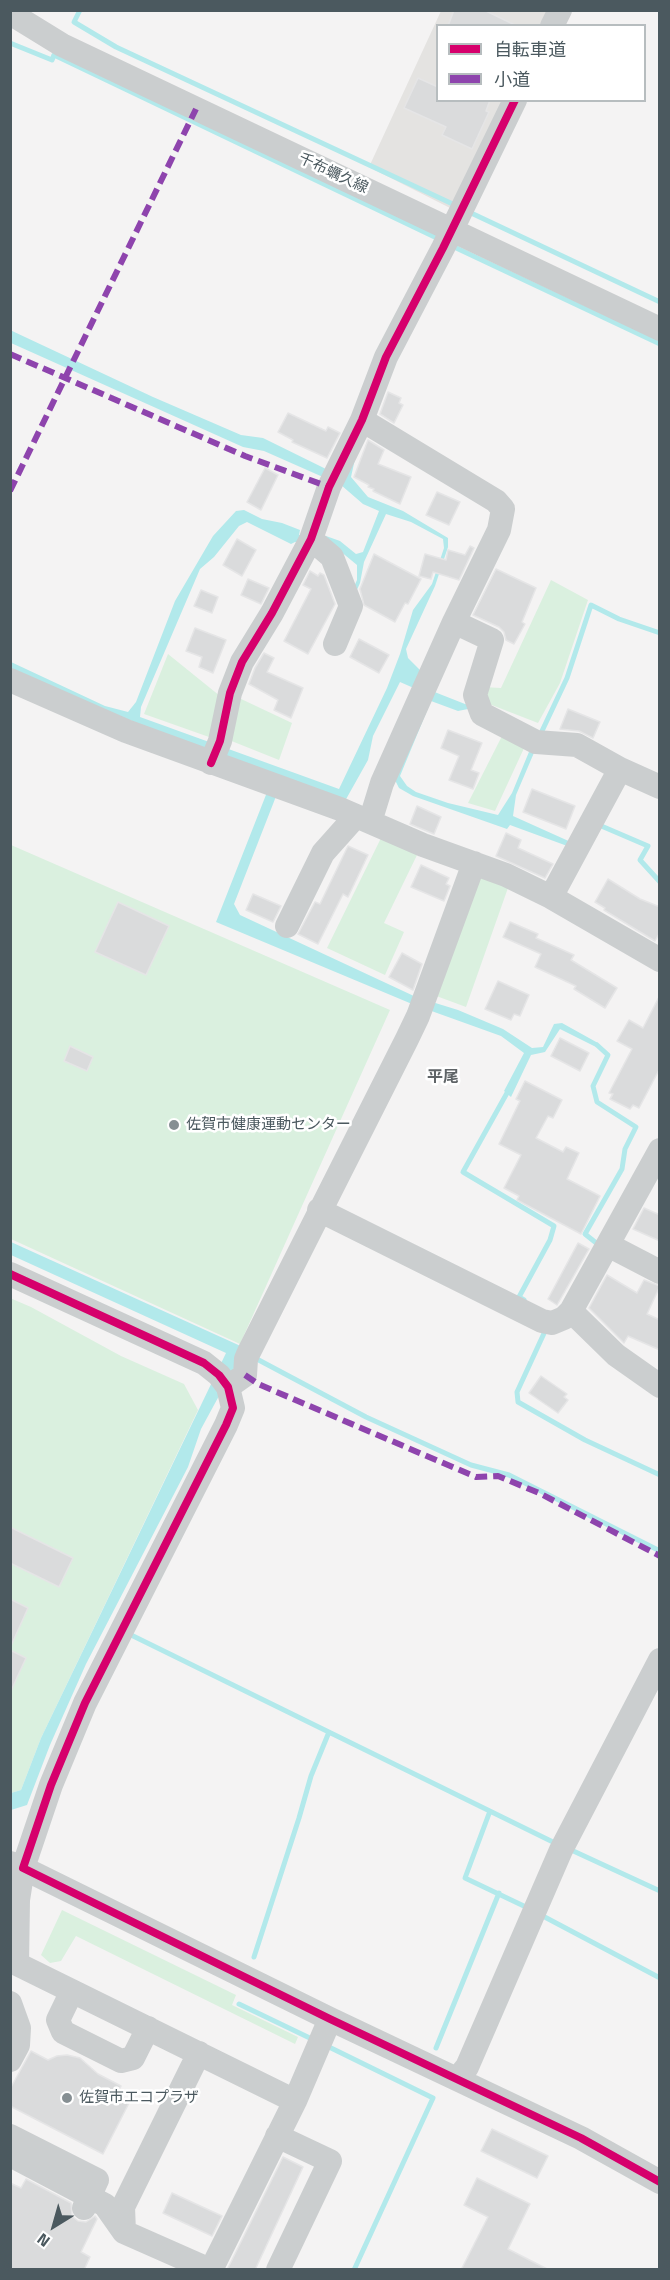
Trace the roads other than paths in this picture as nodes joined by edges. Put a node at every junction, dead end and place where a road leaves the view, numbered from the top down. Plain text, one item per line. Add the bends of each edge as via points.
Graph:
1 (560, 10) edge
2 (10, 13) edge
3 (553, 24) edge
4 (514, 102) edge
5 (453, 227) junction
6 (660, 329) edge
7 (362, 420) junction
8 (312, 541) junction
9 (454, 622) junction
10 (335, 644) dead end
11 (10, 680) edge
12 (211, 763) junction
13 (620, 769) junction
14 (660, 787) edge
15 (363, 819) junction
16 (474, 863) junction
17 (551, 897) junction
18 (287, 926) dead end
19 (660, 960) edge
20 (660, 1150) edge
21 (319, 1210) junction
22 (605, 1250) junction
23 (660, 1272) edge
24 (10, 1274) edge
25 (555, 1318) junction
26 (660, 1386) edge
27 (228, 1387) junction
28 (660, 1660) edge
29 (17, 1866) edge
30 (13, 1907) edge
31 (72, 1991) junction
32 (10, 2003) edge
33 (148, 2028) junction
34 (324, 2034) junction
35 (199, 2053) junction
36 (10, 2060) edge
37 (457, 2079) junction
38 (295, 2101) junction
39 (10, 2136) edge
40 (277, 2136) junction
41 (10, 2155) edge
42 (660, 2182) edge
43 (84, 2208) dead end
44 (124, 2232) junction
45 (211, 2270) edge
46 (278, 2270) edge

1 - 3 street
2 - 5 street, 千布蠣久線 via 62,45
4 - 5 street
5 - 6 street, 千布蠣久線
5 - 7 street via 386,357
7 - 8 street via 333,478
7 - 9 street via 496,501 503,509 499,530
8 - 10 street via 332,557 351,606
8 - 12 street via 242,663
9 - 13 street via 492,640 475,695 480,709 536,742 577,745
9 - 15 street
11 - 12 street via 82,713
12 - 15 street
13 - 14 street
13 - 17 street
15 - 16 street
15 - 18 street via 323,853
16 - 17 street
16 - 21 street via 407,1039
17 - 19 street
20 - 22 street
21 - 25 street
21 - 27 street via 247,1355 245,1375
22 - 23 street
22 - 25 street
24 - 27 street via 204,1363
25 - 26 street
27 - 29 street via 233,1408 226,1425 85,1703
28 - 37 street via 564,1845 467,2067
29 - 30 street
29 - 34 street
30 - 31 street via 16,1964
31 - 33 street
31 - 33 street via 58,2020 63,2032 121,2061 133,2058
32 - 36 street via 19,2028 18,2045
33 - 35 street
34 - 37 street
34 - 38 street
35 - 38 street
35 - 44 street via 123,2207
37 - 42 street via 582,2138
38 - 40 street
39 - 43 street via 97,2180
40 - 45 street
40 - 46 street via 330,2161
41 - 44 street via 105,2205
44 - 45 street

